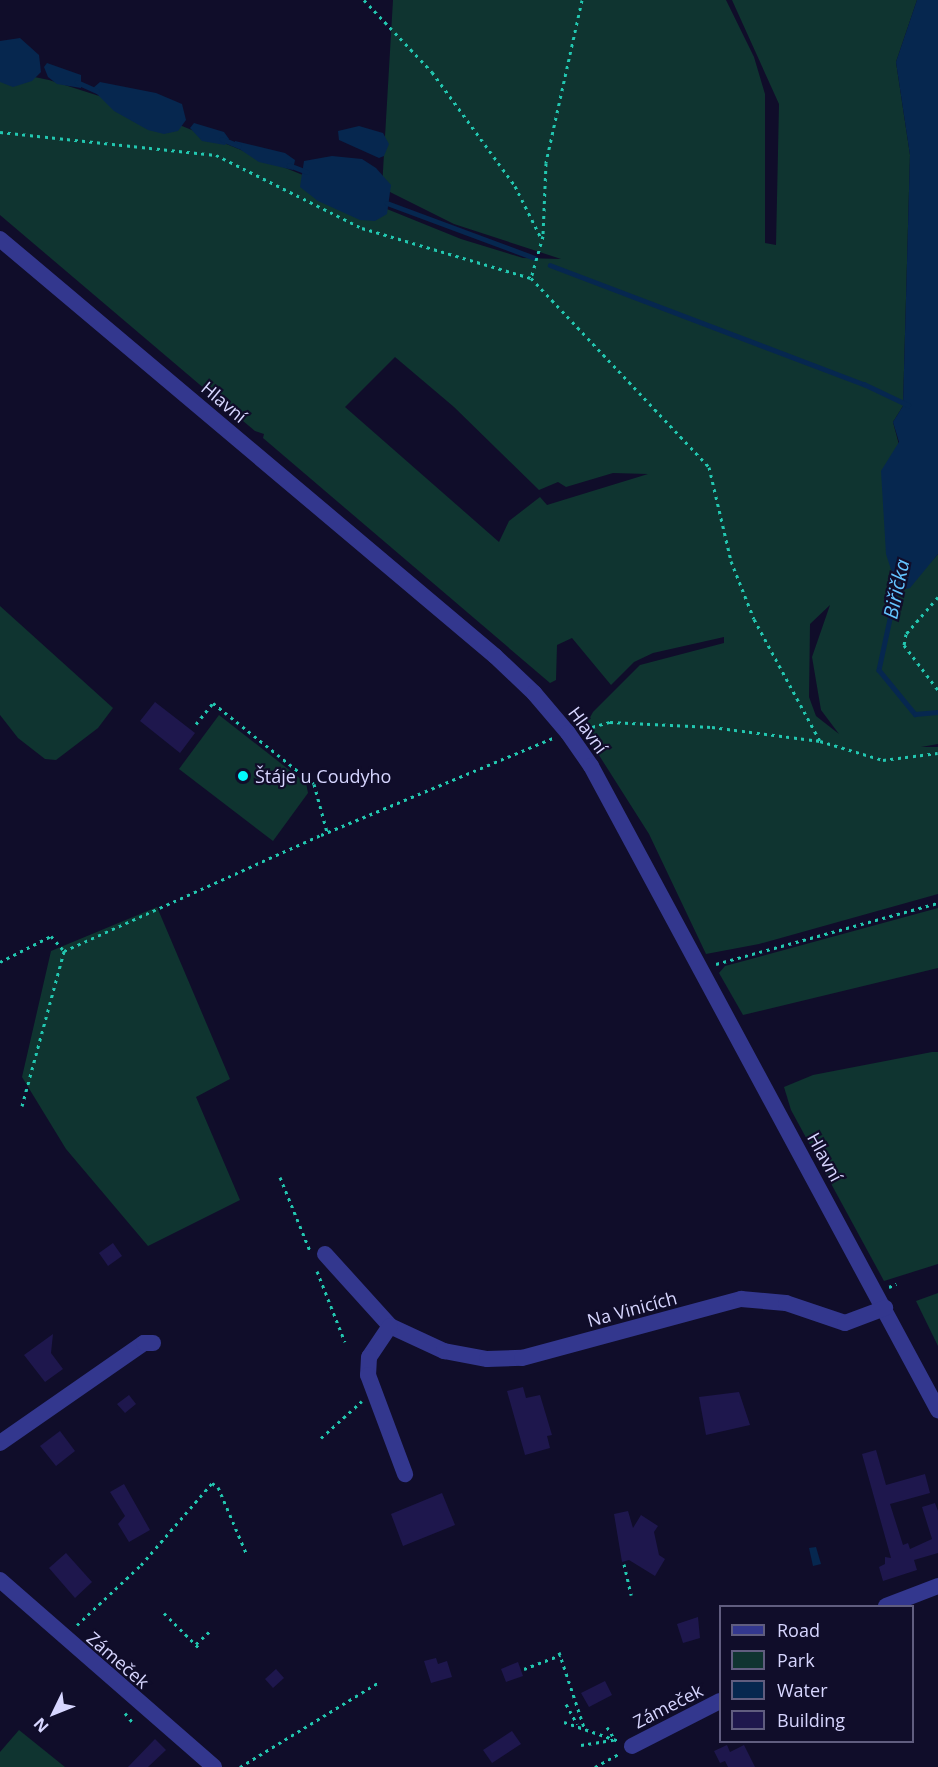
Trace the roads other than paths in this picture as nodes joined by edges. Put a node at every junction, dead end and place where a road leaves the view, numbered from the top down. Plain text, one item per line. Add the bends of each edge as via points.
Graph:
1 (0, 239) edge
2 (325, 1254) dead end
3 (885, 1308) junction
4 (390, 1326) junction
5 (150, 1341) dead end
6 (938, 1410) edge
7 (0, 1443) edge
8 (405, 1474) dead end
9 (0, 1580) edge
10 (938, 1586) edge
11 (892, 1605) edge
12 (719, 1702) edge
13 (632, 1746) road end
14 (214, 1767) edge

1 - 3 street, Hlavní via 495,656 568,733 591,766
2 - 4 street, Na Vinicích
3 - 4 street, Na Vinicích via 845,1323 786,1303 741,1299 522,1358 487,1359 444,1351
3 - 6 street, Hlavní
4 - 8 street via 369,1357 368,1375
5 - 7 street
9 - 14 street, Zámeček
10 - 11 street
12 - 13 street, Zámeček

